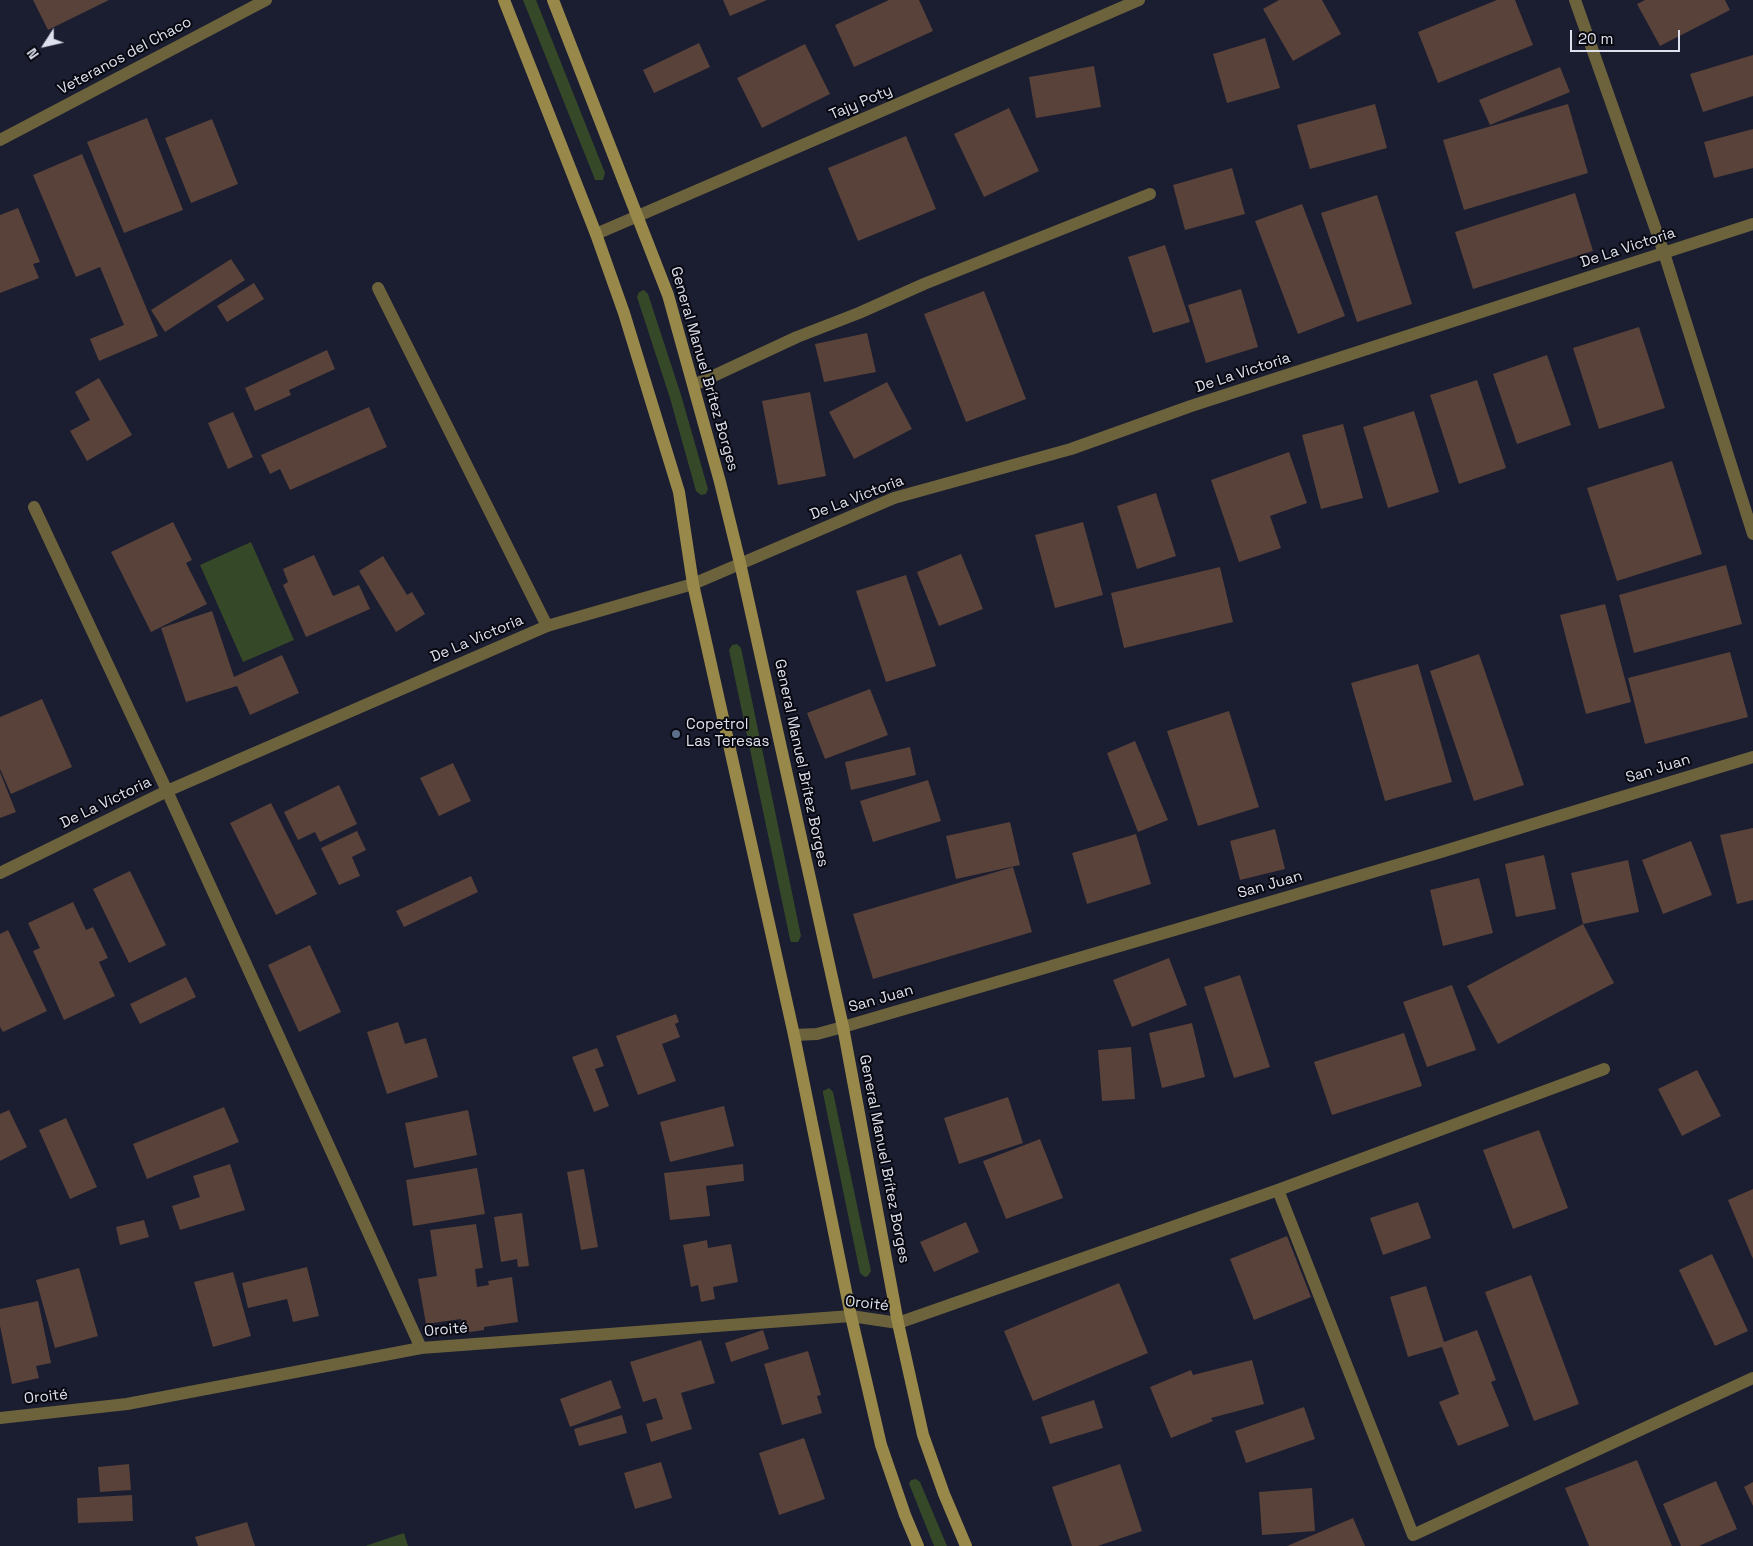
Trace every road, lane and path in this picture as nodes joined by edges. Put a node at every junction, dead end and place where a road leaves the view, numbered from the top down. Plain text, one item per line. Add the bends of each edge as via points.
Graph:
1 (266, 0) edge
2 (504, 0) edge
3 (553, 0) edge
4 (1139, 0) edge
5 (1575, 0) edge
6 (0, 140) edge
7 (1150, 194) dead end
8 (638, 217) junction
9 (1753, 224) edge
10 (596, 234) junction
11 (1664, 253) junction
12 (378, 288) dead end
13 (694, 386) junction
14 (34, 507) dead end
15 (1753, 534) edge
16 (740, 563) junction
17 (692, 584) junction
18 (548, 626) junction
19 (1753, 757) edge
20 (167, 791) junction
21 (0, 873) edge
22 (843, 1027) junction
23 (794, 1035) junction
24 (1604, 1068) dead end
25 (1278, 1190) junction
26 (851, 1316) junction
27 (898, 1323) junction
28 (421, 1348) junction
29 (1753, 1378) edge
30 (0, 1418) edge
31 (918, 1546) edge
32 (966, 1546) edge

1 - 6 street, Veteranos del Chaco
2 - 10 main road
3 - 8 main road, General Manuel Brítez Borges
4 - 8 street, Tajy Poty
5 - 11 street
7 - 13 street via 797,337
8 - 10 street, Tajy Poty
8 - 13 main road, General Manuel Brítez Borges via 668,295
9 - 11 street, De La Victoria
10 - 17 main road via 679,492
11 - 15 street
11 - 16 street, De La Victoria via 1071,448 894,498
12 - 18 street
13 - 16 main road, General Manuel Brítez Borges
14 - 20 street
16 - 17 street, De La Victoria
16 - 22 main road, General Manuel Brítez Borges
17 - 18 street, De La Victoria
17 - 23 main road
18 - 20 street, De La Victoria
19 - 22 street, San Juan
20 - 21 street, De La Victoria
20 - 28 street
22 - 23 street, San Juan via 817,1034
22 - 27 main road, General Manuel Brítez Borges
23 - 26 main road
24 - 25 street
25 - 27 street
25 - 29 street via 1413,1535
26 - 27 street, Oroité
26 - 28 street, Oroité
26 - 31 main road via 881,1445
27 - 32 main road, General Manuel Brítez Borges via 923,1435
28 - 30 street, Oroité via 127,1404

